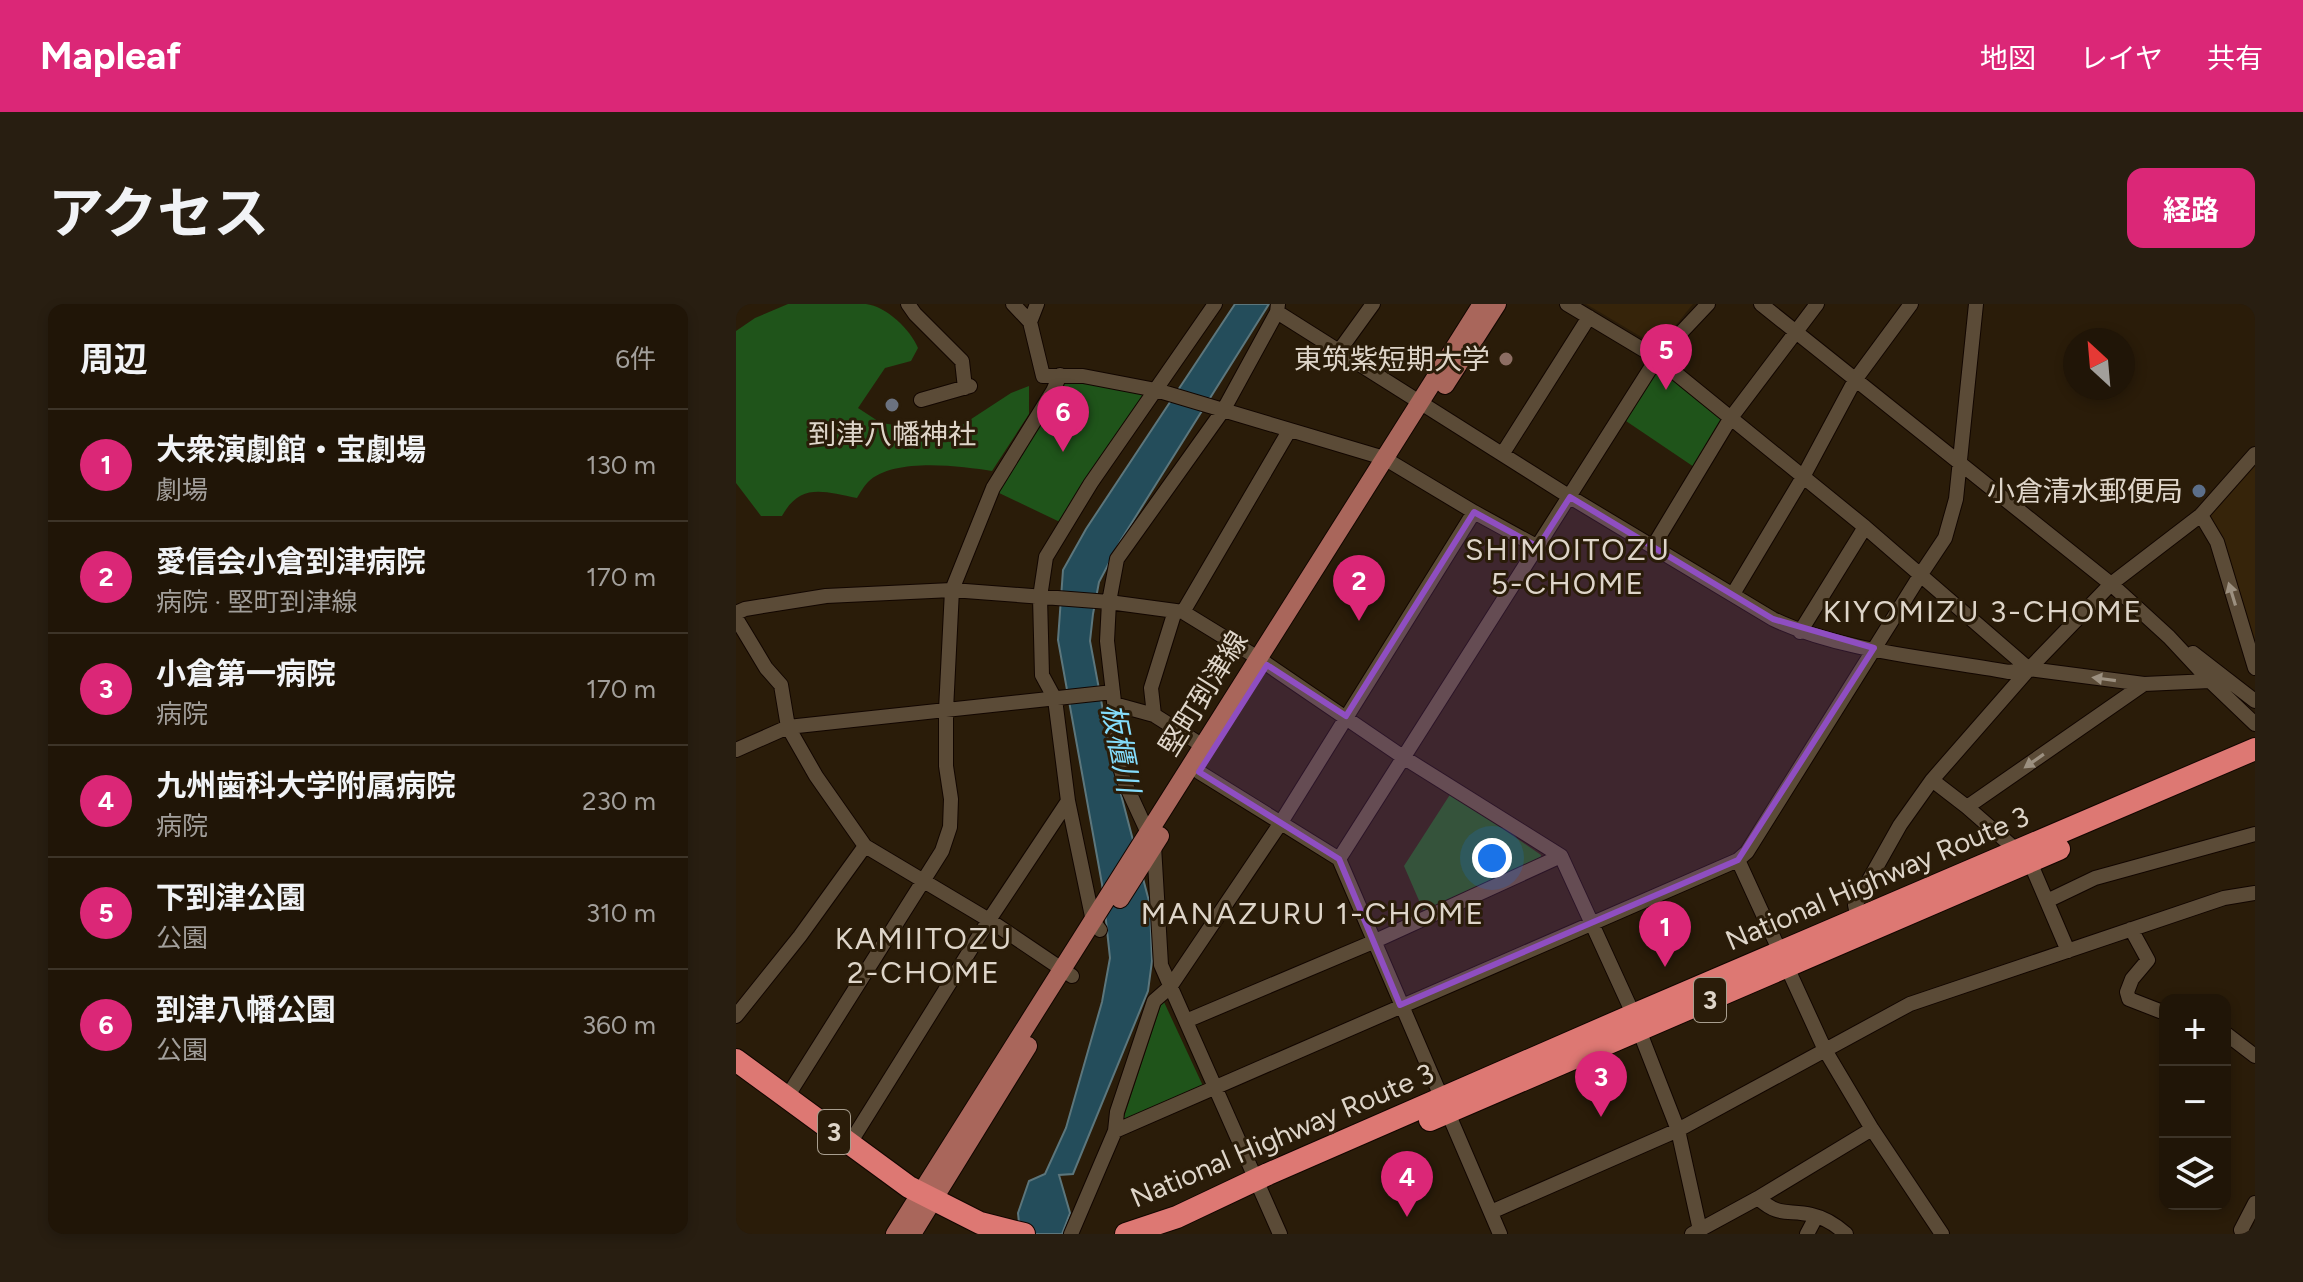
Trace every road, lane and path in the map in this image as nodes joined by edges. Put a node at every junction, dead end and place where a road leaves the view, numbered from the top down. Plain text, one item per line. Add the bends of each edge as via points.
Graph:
1 (908, 304) edge
2 (1013, 304) edge
3 (1037, 304) edge
4 (1215, 304) edge
5 (1373, 304) edge
6 (1482, 304) edge
7 (1497, 304) edge
8 (1567, 304) edge
9 (1708, 304) edge
10 (1761, 304) edge
11 (1817, 304) edge
12 (1911, 304) edge
13 (1976, 304) edge
14 (1277, 308) edge
15 (1589, 317) junction
16 (1030, 322) junction
17 (1796, 333) junction
18 (1339, 351) junction
19 (1657, 358) junction
20 (1060, 375) junction
21 (1855, 380) junction
22 (1161, 391) junction
23 (921, 400) dead end
24 (1425, 404) junction
25 (1219, 408) junction
26 (1730, 419) junction
27 (1289, 431) junction
28 (1503, 453) junction
29 (2255, 454) edge
30 (1390, 461) junction
31 (1960, 463) junction
32 (1803, 477) junction
33 (1570, 497) junction
34 (1474, 512) junction
35 (2201, 515) junction
36 (1865, 527) junction
37 (1654, 545) junction
38 (1538, 547) junction
39 (1921, 574) junction
40 (2111, 584) junction
41 (952, 590) junction
42 (1733, 594) junction
43 (1040, 597) junction
44 (1109, 602) junction
45 (1179, 611) junction
46 (736, 616) edge
47 (1800, 632) junction
48 (1874, 648) junction
49 (1262, 662) junction
50 (2255, 668) edge
51 (2029, 669) junction
52 (2215, 677) junction
53 (2255, 677) edge
54 (2235, 683) junction
55 (2144, 684) junction
56 (1109, 696) junction
57 (1059, 698) junction
58 (2255, 701) edge
59 (946, 710) junction
60 (2255, 713) edge
61 (1154, 715) junction
62 (1346, 716) junction
63 (2255, 724) edge
64 (788, 727) junction
65 (1203, 746) junction
66 (736, 750) edge
67 (2254, 753) edge
68 (1403, 757) junction
69 (1199, 772) junction
70 (1932, 780) junction
71 (1068, 801) junction
72 (1967, 807) junction
73 (1280, 824) junction
74 (2255, 834) edge
75 (1147, 845) junction
76 (865, 846) junction
77 (1561, 856) junction
78 (2024, 857) junction
79 (1339, 859) junction
80 (1738, 860) junction
81 (924, 882) junction
82 (2255, 893) edge
83 (2047, 901) junction
84 (1098, 919) junction
85 (1858, 919) junction
86 (989, 920) junction
87 (1592, 924) junction
88 (2131, 929) junction
89 (1373, 942) junction
90 (2068, 951) junction
91 (1783, 960) junction
92 (1067, 973) junction
93 (1170, 987) junction
94 (1400, 1005) junction
95 (2159, 1011) edge
96 (736, 1016) edge
97 (1186, 1021) junction
98 (1636, 1023) junction
99 (2231, 1038) edge
100 (1825, 1050) junction
101 (2255, 1056) edge
102 (736, 1060) edge
103 (736, 1074) edge
104 (1213, 1086) junction
105 (787, 1097) junction
106 (1444, 1106) junction
107 (1872, 1129) junction
108 (1678, 1130) junction
109 (1115, 1131) junction
110 (850, 1143) junction
111 (1258, 1186) junction
112 (1758, 1198) junction
113 (923, 1203) junction
114 (2255, 1203) edge
115 (1491, 1212) junction
116 (1816, 1217) junction
117 (1020, 1233) edge
118 (1697, 1233) edge
119 (895, 1234) edge
120 (912, 1234) edge
121 (972, 1234) edge
122 (1071, 1234) edge
123 (1126, 1234) edge
124 (1165, 1234) edge
125 (1280, 1234) edge
126 (1500, 1234) edge
127 (1807, 1234) edge
128 (1846, 1234) edge
129 (1942, 1234) edge
130 (2243, 1234) edge

1 - 23 street via 962,361 968,387
2 - 16 street
3 - 16 street
4 - 22 street
5 - 18 street
6 - 24 main road, 堅町到津線
7 - 24 main road, 堅町到津線
8 - 15 street
9 - 19 street
10 - 17 street
11 - 17 street
12 - 21 street
13 - 31 street
14 - 18 street
14 - 25 street
15 - 19 street
15 - 28 street
16 - 20 street via 1043,376
17 - 21 street
17 - 26 street
18 - 24 street
19 - 26 street
19 - 33 street
20 - 22 street
20 - 41 street via 993,488
21 - 31 street
21 - 32 street
22 - 25 street
22 - 43 street via 1091,483 1046,557
24 - 28 street
24 - 30 main road, 堅町到津線
25 - 27 street
25 - 44 street via 1117,559
26 - 32 street
26 - 37 street
27 - 30 street
27 - 45 street
28 - 33 street
29 - 35 street
30 - 34 street
30 - 49 main road, 堅町到津線
31 - 39 street via 1945,538
31 - 40 street
32 - 36 street
32 - 42 street
33 - 37 street
33 - 38 street
34 - 38 street
34 - 62 street
35 - 40 street
50 -> 35 street via 2217,542
36 - 39 street
36 - 47 street
37 - 42 street
38 - 68 street
39 - 48 street
39 - 51 street
40 - 51 street
40 - 52 street
41 - 43 street
41 - 46 street via 826,596 745,609
41 - 59 street
42 - 47 street
43 - 44 street
43 - 57 street via 1042,675
44 - 45 street
44 - 56 street
45 - 49 street
45 - 61 street via 1151,688
46 - 64 street via 781,685
47 - 48 street
48 - 51 street via 2009,672
48 - 80 street
49 - 62 street
49 - 65 main road, 堅町到津線
49 - 69 main road, 堅町到津線
55 -> 51 street
51 - 70 street
52 - 54 street
52 - 55 street
52 - 60 street
52 - 63 street
53 - 54 street
54 - 58 street
55 -> 72 street
56 - 57 street
56 - 61 street
56 - 75 street via 1118,760
57 - 59 street
57 - 71 street
59 - 64 street
59 - 81 street via 950,827
61 - 65 street
62 - 68 street
62 - 73 street
64 - 66 street
64 - 76 street
65 - 75 main road, 堅町到津線
67 - 78 highway, National Highway Route 3 / 3
68 - 77 street
68 - 79 street
69 - 73 street
69 - 75 main road, 堅町到津線
70 - 72 street
70 - 85 street via 1855,905
71 - 84 street
71 - 86 street
72 - 78 street
73 - 79 street
73 - 93 street
74 - 83 street via 2095,878
75 - 84 main road, 堅町到津線
75 - 93 street via 1159,952
76 - 81 street
76 - 96 street
77 - 87 street
77 - 89 street
78 - 83 street
78 - 85 highway, National Highway Route 3 / 3
78 - 91 highway, National Highway Route 3 / 3
79 - 89 street
80 - 87 street
80 - 91 street
81 - 86 street
81 - 105 street
82 - 88 street
83 - 90 street
84 - 92 main road, 堅町到津線
85 - 91 highway, National Highway Route 3 / 3
86 - 92 street
86 - 110 street
87 - 94 street
87 - 98 street
88 - 90 street
88 - 95 street via 2148,960 2132,979 2129,999
89 - 94 street
89 - 97 street
90 - 100 street via 1910,1004
91 - 98 highway, National Highway Route 3 / 3
91 - 100 street
92 - 113 main road, 堅町到津線
93 - 97 street
93 - 109 street via 1154,1001
94 - 104 street
94 - 106 street
97 - 104 street
98 - 106 highway, National Highway Route 3 / 3
98 - 108 street
99 - 101 street
100 - 107 street
100 - 108 street
102 - 105 highway, 3
103 - 113 highway, 3
104 - 109 street
104 - 111 street
105 - 110 highway, 3
106 - 111 highway, National Highway Route 3 / 3
106 - 115 street
107 - 112 street
107 - 129 street
108 - 115 street
108 - 118 street
109 - 122 street
110 - 113 highway, 3
111 - 123 highway, National Highway Route 3 / 3
111 - 124 highway, National Highway Route 3 / 3
111 - 125 street
112 - 116 street via 1785,1214
112 - 118 street
113 - 117 highway, 3
113 - 119 main road, 堅町到津線
113 - 120 main road, 堅町到津線
113 - 121 highway, 3
114 - 130 street
115 - 126 street
116 - 127 street
116 - 128 street

